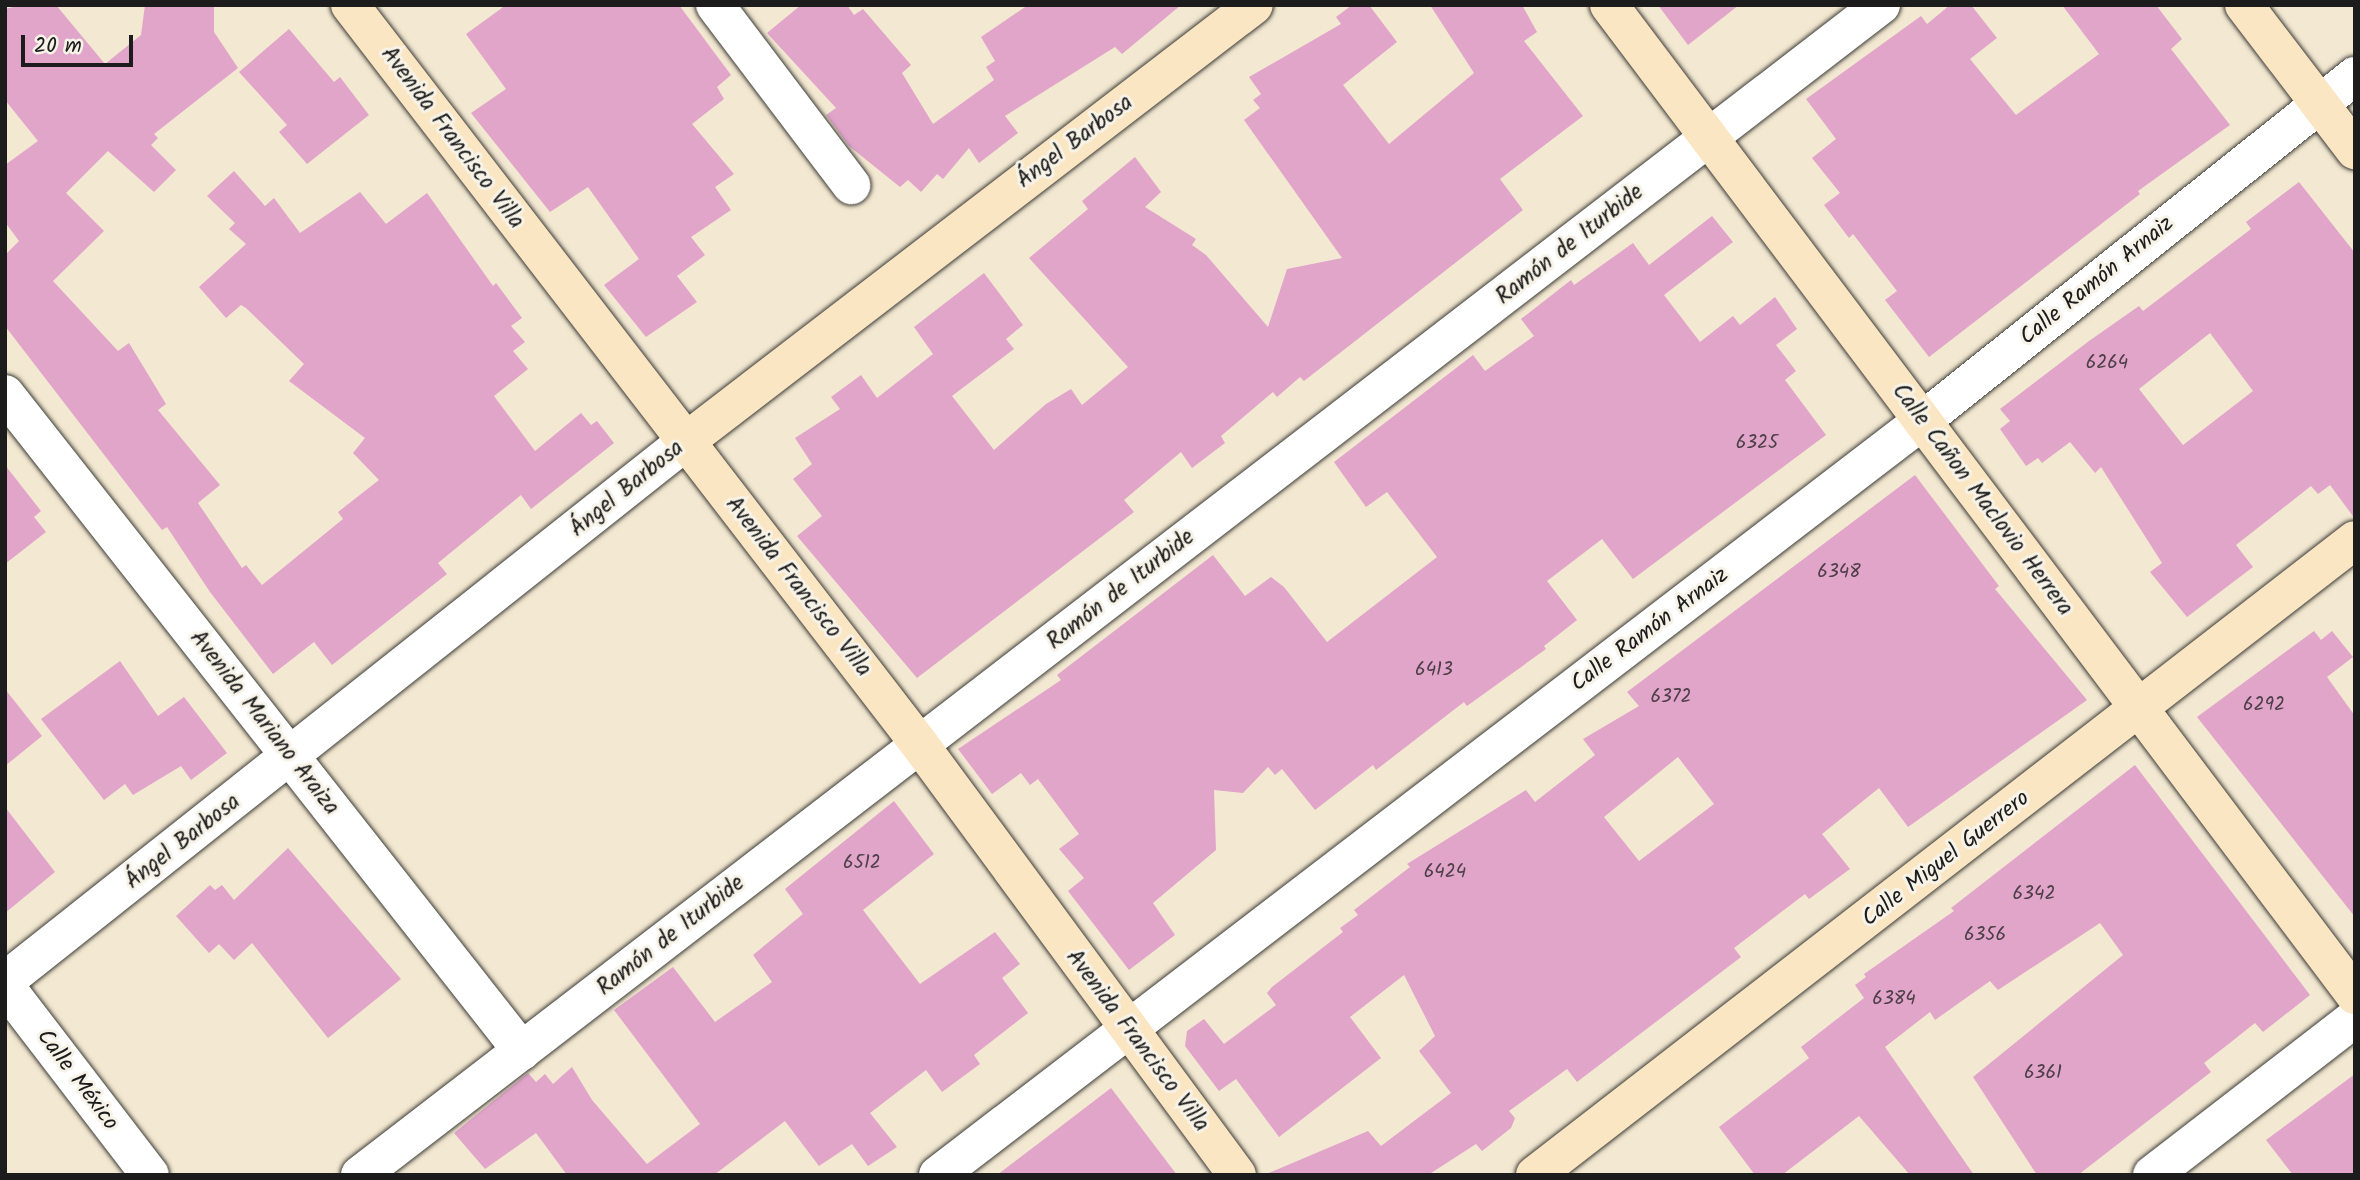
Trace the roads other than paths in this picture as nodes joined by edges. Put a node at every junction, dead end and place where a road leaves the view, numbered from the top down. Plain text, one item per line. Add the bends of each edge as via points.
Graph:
1 (350, 5) edge
2 (715, 5) edge
3 (1254, 5) edge
4 (1609, 5) edge
5 (1881, 5) edge
6 (2244, 5) edge
7 (2355, 76) edge
8 (2319, 103) junction
9 (1709, 138) junction
10 (2355, 150) edge
11 (852, 185) dead end
12 (5, 394) edge
13 (1922, 421) junction
14 (685, 442) junction
15 (2355, 540) edge
16 (2140, 709) junction
17 (920, 745) junction
18 (292, 758) junction
19 (5, 983) edge
20 (2355, 995) edge
21 (2355, 1018) edge
22 (1127, 1030) junction
23 (522, 1051) junction
24 (150, 1175) edge
25 (360, 1175) edge
26 (938, 1175) edge
27 (1237, 1175) edge
28 (1535, 1175) edge
29 (2152, 1175) edge

1 - 14 street, Avenida Francisco Villa
2 - 11 street
3 - 14 street, Ángel Barbosa
4 - 9 street, Calle Cañon Maclovio Herrera
5 - 9 street, Ramón de Iturbide
6 - 8 street
7 - 8 street, Calle Ramón Arnaiz
8 - 10 street
8 - 13 street, Calle Ramón Arnaiz
9 - 13 street, Calle Cañon Maclovio Herrera
9 - 17 street, Ramón de Iturbide
12 - 18 street, Avenida Mariano Araiza
13 - 16 street, Calle Cañon Maclovio Herrera
13 - 22 street, Calle Ramón Arnaiz
14 - 17 street, Avenida Francisco Villa
14 - 18 street, Ángel Barbosa
15 - 16 street, Calle Miguel Guerrero
16 - 20 street, Calle Cañon Maclovio Herrera
16 - 28 street, Calle Miguel Guerrero
17 - 22 street, Avenida Francisco Villa
17 - 23 street, Ramón de Iturbide
18 - 19 street, Ángel Barbosa
18 - 23 street, Avenida Mariano Araiza
19 - 24 street, Calle México
21 - 29 street
22 - 26 street, Calle Ramón Arnaiz
22 - 27 street, Avenida Francisco Villa
23 - 25 street, Ramón de Iturbide

